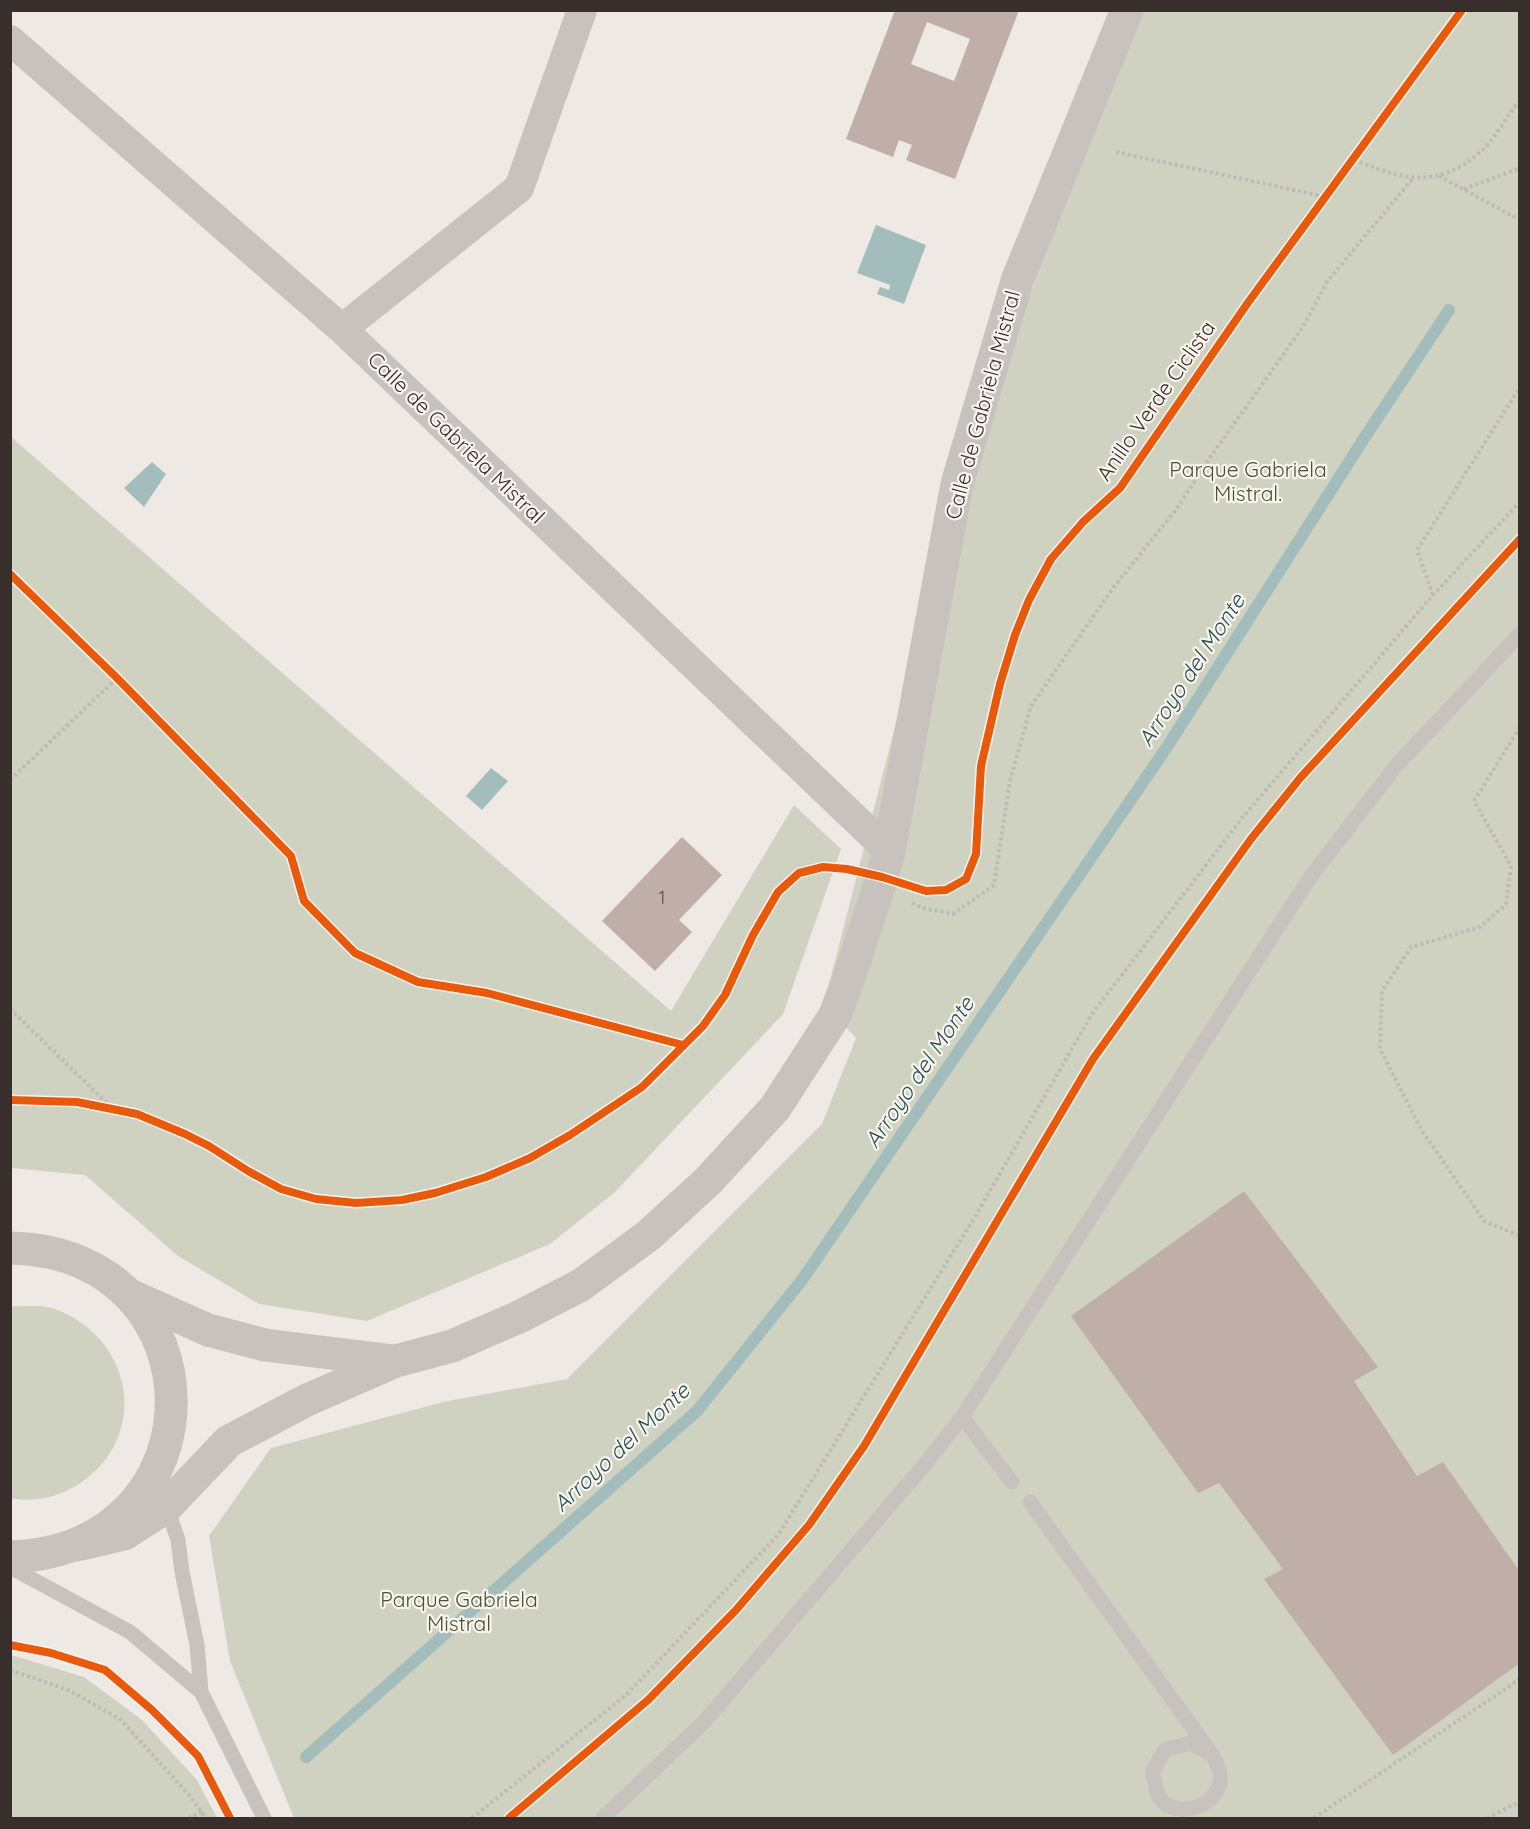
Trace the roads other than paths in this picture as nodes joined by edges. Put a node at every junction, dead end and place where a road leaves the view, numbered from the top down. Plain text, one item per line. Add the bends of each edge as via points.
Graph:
1 (582, 10) edge
2 (1127, 10) edge
3 (10, 40) edge
4 (342, 330) junction
5 (1520, 634) edge
6 (889, 851) junction
7 (10, 1248) edge
8 (129, 1295) junction
9 (396, 1361) junction
10 (962, 1417) junction
11 (1012, 1482) dead end
12 (161, 1491) junction
13 (1030, 1502) dead end
14 (10, 1557) edge
15 (10, 1567) edge
16 (201, 1692) junction
17 (1213, 1756) junction
18 (264, 1818) edge
19 (603, 1818) edge

1 - 4 street via 519,188
2 - 6 street, Calle de Gabriela Mistral via 1017,281 957,484
3 - 4 street, Calle de Gabriela Mistral
4 - 6 street, Calle de Gabriela Mistral
5 - 10 lane via 1395,767 1309,879
6 - 9 street, Calle de Gabriela Mistral via 835,1015 775,1108 708,1181 649,1235 581,1285 452,1346
7 - 8 street via 42,1250 75,1259 113,1280
8 - 9 street, Calle de Gabriela Mistral via 208,1330 265,1345
8 - 12 street via 155,1331 171,1383
9 - 12 street, Calle de Gabriela Mistral via 307,1400 229,1441
10 - 11 lane
10 - 19 lane via 704,1722
12 - 14 street via 144,1493 114,1523 77,1545 35,1556
12 - 16 lane via 178,1540 197,1645
13 - 17 lane
15 - 16 lane via 130,1632
16 - 18 lane
17 - 17 lane via 1191,1743 1166,1749 1153,1770 1157,1795 1178,1809 1194,1809 1208,1802 1218,1788 1220,1771

